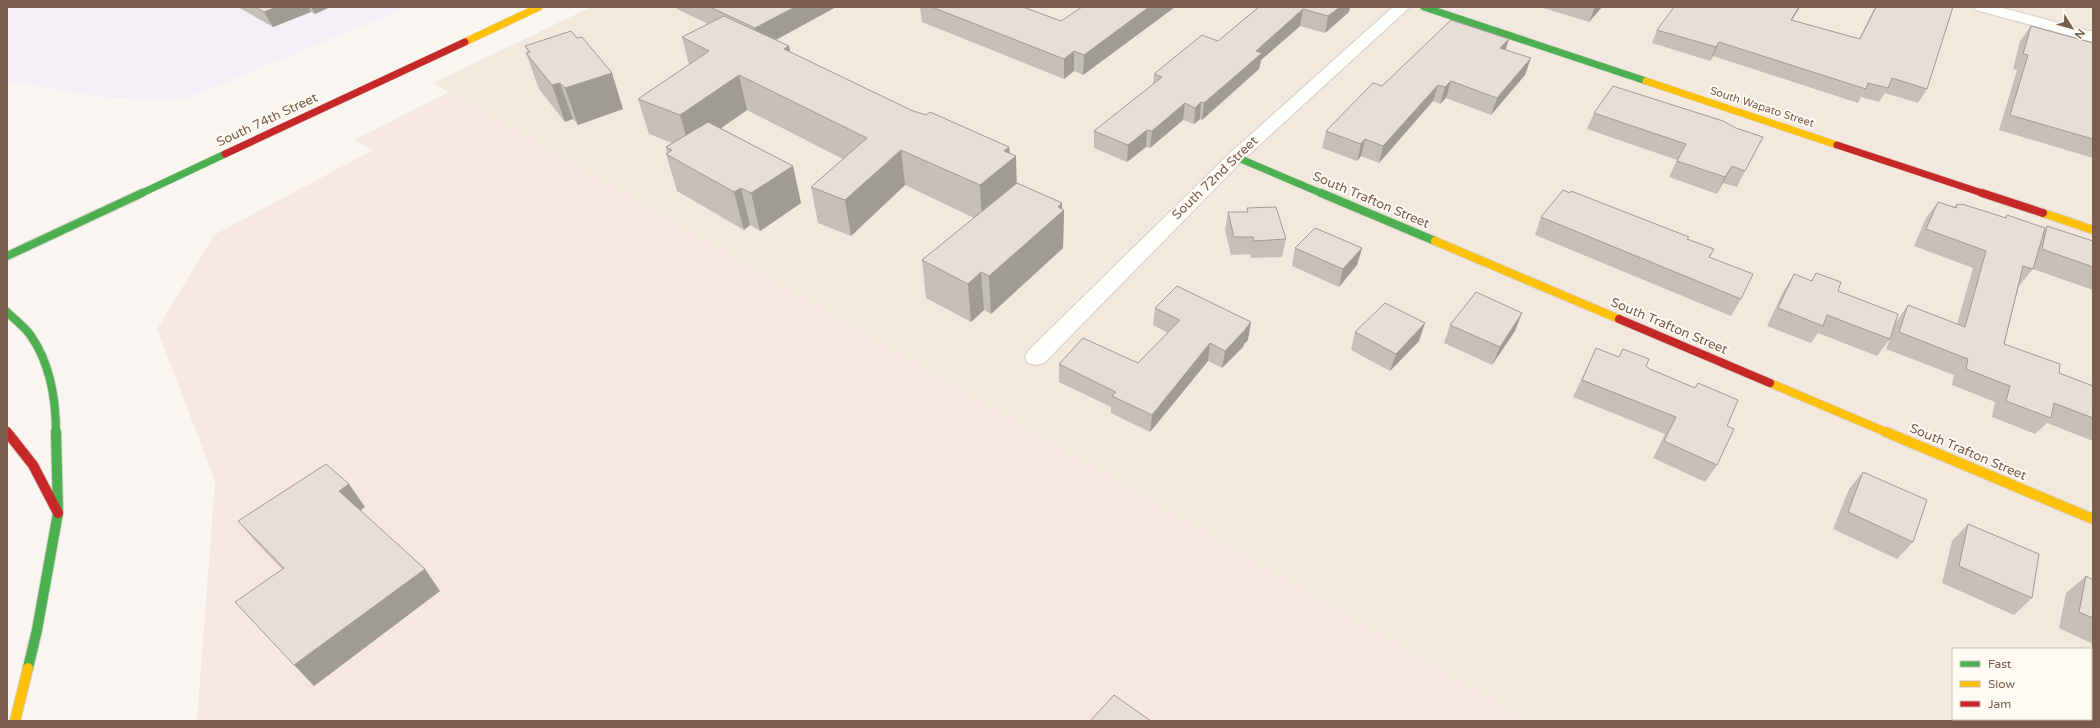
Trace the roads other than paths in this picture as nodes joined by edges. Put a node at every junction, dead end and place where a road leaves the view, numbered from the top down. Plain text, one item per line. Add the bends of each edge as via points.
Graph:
1 (539, 7) edge
2 (1402, 7) edge
3 (1424, 7) edge
4 (1981, 7) edge
5 (2093, 37) edge
6 (1236, 157) junction
7 (2093, 230) edge
8 (7, 256) edge
9 (7, 312) edge
10 (1036, 357) dead end
11 (7, 432) edge
12 (58, 513) junction
13 (2093, 519) edge
14 (15, 721) edge

1 - 8 street, South 74th Street
2 - 6 street, South 72nd Street
3 - 7 street, South Wapato Street
4 - 5 street
6 - 10 street, South 72nd Street
6 - 13 street, South Trafton Street
9 - 12 street via 30,335 42,355 52,384 56,414
11 - 12 street via 33,465
12 - 14 street via 37,630

